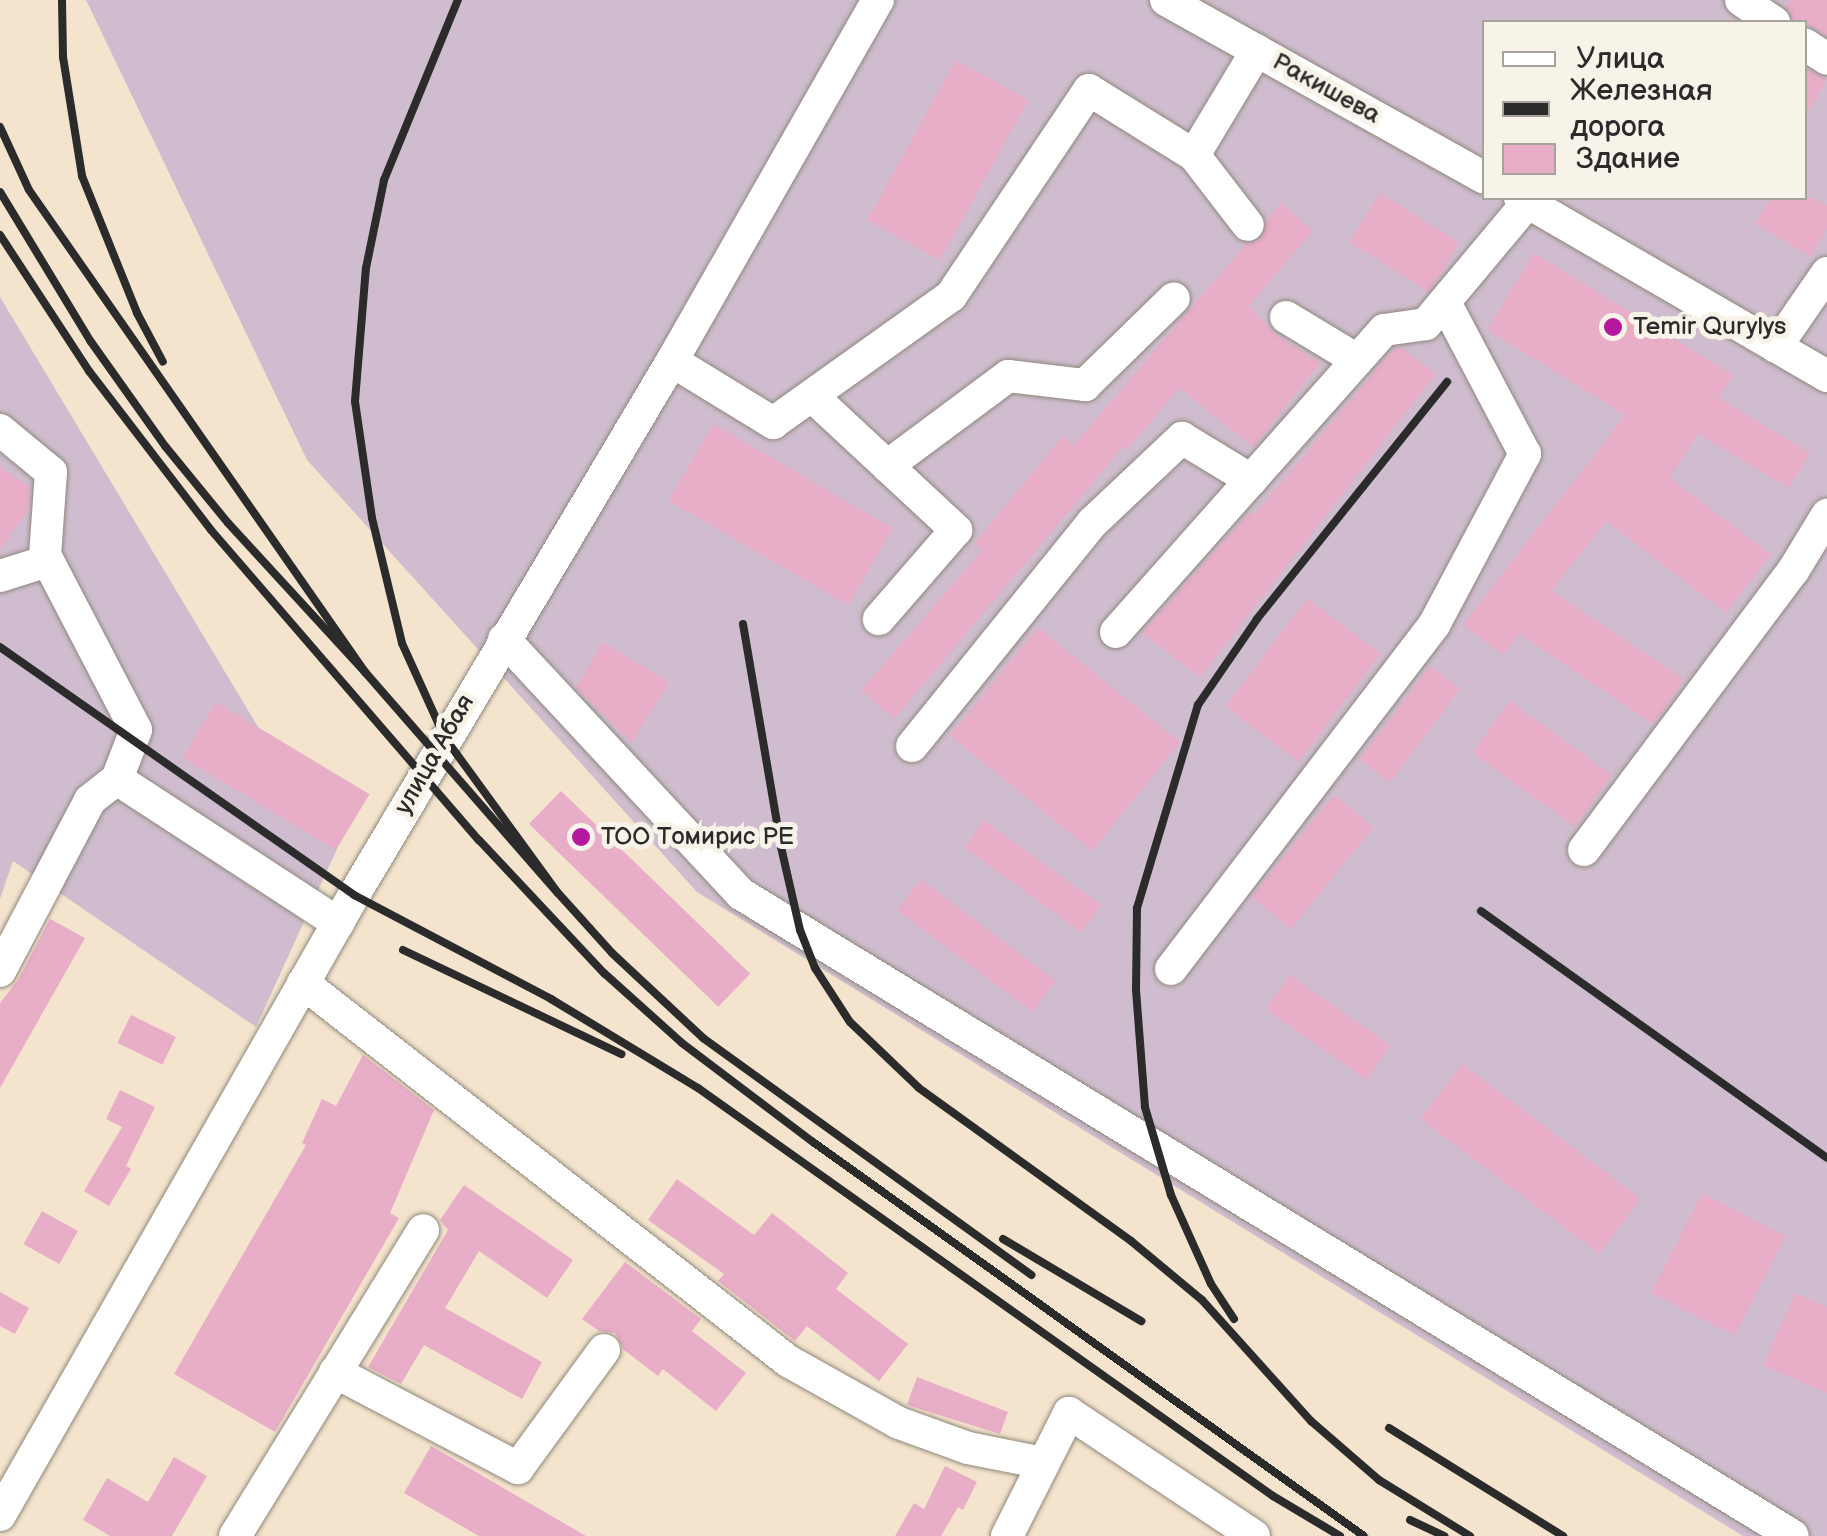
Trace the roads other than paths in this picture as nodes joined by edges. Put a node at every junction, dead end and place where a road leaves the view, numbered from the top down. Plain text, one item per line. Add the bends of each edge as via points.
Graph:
1 (878, 0) edge
2 (1741, 0) edge
3 (1174, 2) edge
4 (1771, 20) edge
5 (1257, 50) junction
6 (1194, 155) junction
7 (1482, 177) edge
8 (1524, 200) edge
9 (1248, 224) dead end
10 (1827, 272) edge
11 (1174, 298) dead end
12 (1446, 302) junction
13 (1286, 317) dead end
14 (1776, 347) junction
15 (1357, 360) junction
16 (672, 361) junction
17 (1827, 376) edge
18 (812, 396) junction
19 (0, 430) edge
20 (888, 466) junction
21 (1250, 480) junction
22 (1823, 532) edge
23 (48, 562) junction
24 (0, 576) edge
25 (879, 619) dead end
26 (1116, 632) dead end
27 (504, 639) junction
28 (912, 746) dead end
29 (117, 779) junction
30 (1584, 850) dead end
31 (338, 923) junction
32 (1171, 969) dead end
33 (0, 971) edge
34 (304, 983) junction
35 (422, 1230) dead end
36 (604, 1350) dead end
37 (335, 1372) junction
38 (1042, 1464) junction
39 (0, 1514) edge
40 (0, 1531) edge
41 (9, 1536) edge
42 (236, 1536) edge
43 (1007, 1536) edge
44 (1254, 1536) edge
45 (1793, 1536) edge

1 - 16 street, улица Абая
2 - 4 street
3 - 5 street, Ракишева
5 - 6 street
5 - 7 street, Ракишева
6 - 9 street
6 - 18 street via 1089,90 951,296
8 - 12 street
8 - 14 street
10 - 14 street
11 - 20 street via 1085,386 1008,376
12 - 15 street via 1426,324 1384,330
12 - 32 street via 1525,454 1434,625
13 - 15 street
14 - 17 street
15 - 21 street
16 - 18 street via 773,423
16 - 27 street, улица Абая
18 - 20 street
19 - 23 street via 52,472
20 - 25 street via 956,530
21 - 26 street
21 - 28 street via 1182,438 1092,522
22 - 30 street
23 - 24 street
23 - 29 street via 136,730
27 - 31 street, улица Абая
27 - 45 street via 741,894
29 - 31 street
29 - 33 street via 90,800
31 - 34 street, улица Абая
34 - 38 street via 788,1361 900,1423 968,1448
34 - 39 street, улица Абая
35 - 37 street
36 - 37 street via 518,1468
37 - 42 street
38 - 43 street
38 - 44 street via 1069,1413
40 - 41 street

